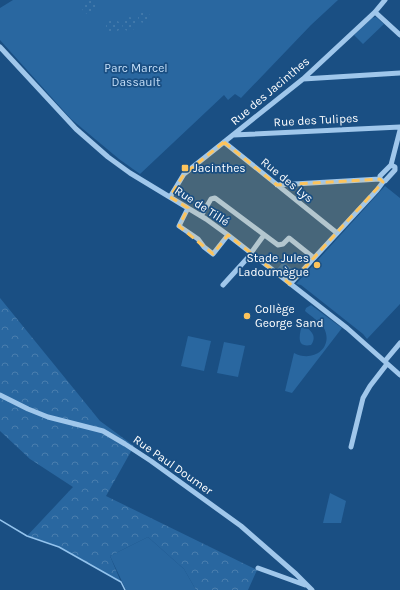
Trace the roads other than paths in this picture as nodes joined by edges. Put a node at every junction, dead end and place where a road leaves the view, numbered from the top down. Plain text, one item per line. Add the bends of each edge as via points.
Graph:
1 (385, 0) edge
2 (375, 12) junction
3 (400, 35) edge
4 (0, 48) edge
5 (400, 74) edge
6 (303, 79) junction
7 (400, 126) edge
8 (400, 130) edge
9 (234, 135) junction
10 (224, 142) junction
11 (395, 166) edge
12 (381, 180) junction
13 (277, 185) junction
14 (170, 197) junction
15 (188, 208) junction
16 (201, 216) junction
17 (337, 234) junction
18 (228, 235) junction
19 (264, 235) junction
20 (251, 253) junction
21 (314, 258) junction
22 (290, 284) junction
23 (223, 285) dead end
24 (400, 343) edge
25 (386, 363) junction
26 (400, 375) edge
27 (0, 396) edge
28 (351, 447) dead end
29 (258, 568) dead end
30 (306, 585) junction
31 (312, 590) edge

1 - 2 street, Rue des Jacinthes
2 - 3 street
2 - 6 street, Rue des Jacinthes
4 - 14 street, Rue de Tillé via 82,134 121,167
5 - 6 street
6 - 9 street, Rue des Jacinthes
7 - 9 street, Rue des Tulipes
8 - 11 street
9 - 10 street, Rue des Jacinthes
10 - 13 street, Rue des Lys
10 - 14 street, Rue des Jacinthes via 184,174
11 - 12 street via 385,181
12 - 13 street
12 - 17 street via 377,190
13 - 17 street, Rue des Lys
14 - 15 street, Rue de Tillé
15 - 16 street, Rue de Tillé
15 - 18 street via 179,226 198,239 213,254
16 - 18 street, Rue de Tillé
16 - 19 street via 211,199 215,198
17 - 21 street
18 - 20 street, Rue de Tillé
19 - 20 street
19 - 21 street via 279,245 289,238
20 - 22 street, Rue de Tillé
20 - 23 street
21 - 22 street
22 - 25 street, Rue de Tillé via 347,328
24 - 25 street
25 - 26 street, Rue de Tillé
25 - 28 street via 364,398
27 - 30 street, Rue Paul Doumer via 48,417 103,431 125,444 241,526
29 - 30 street
30 - 31 street, Rue Paul Doumer

